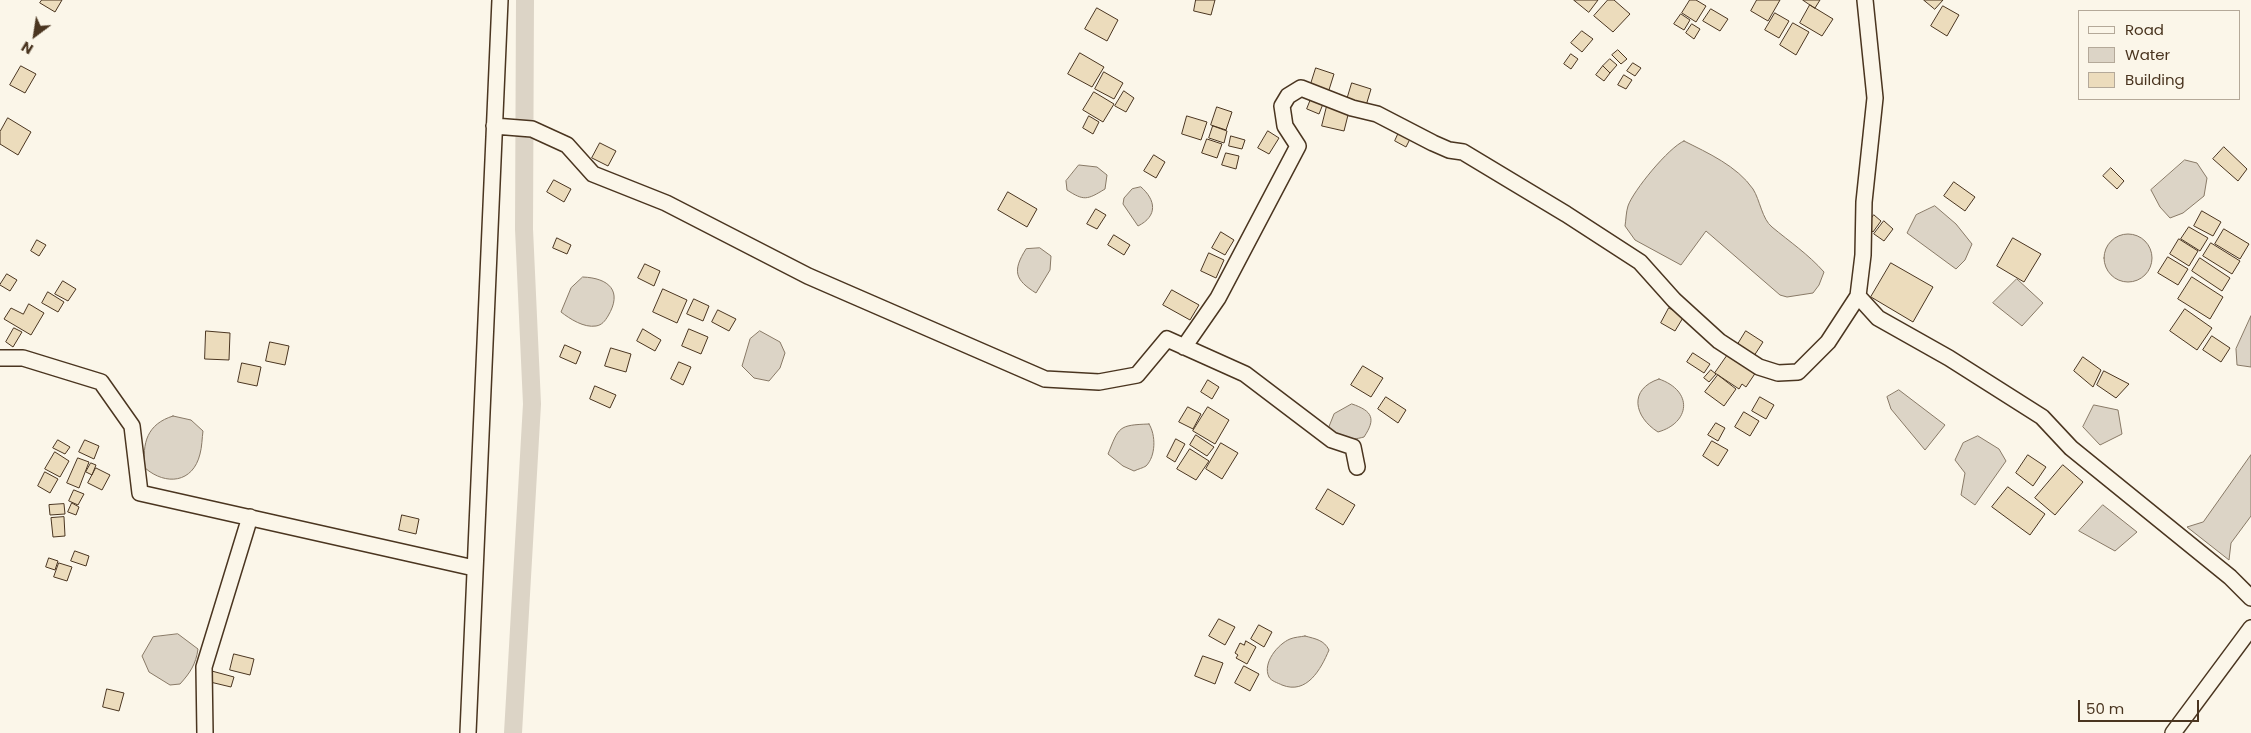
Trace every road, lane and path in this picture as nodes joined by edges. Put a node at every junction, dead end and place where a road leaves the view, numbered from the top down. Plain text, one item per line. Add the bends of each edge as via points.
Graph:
1 (500, 0) edge
2 (1865, 0) edge
3 (498, 126) junction
4 (1858, 296) junction
5 (1184, 346) junction
6 (0, 358) edge
7 (1357, 467) dead end
8 (250, 518) junction
9 (474, 568) junction
10 (2251, 598) edge
11 (2251, 628) edge
12 (205, 733) edge
13 (468, 733) edge
14 (2173, 733) edge

1 - 3 street
2 - 4 street via 1876,98 1864,202
3 - 5 street via 532,129 567,145 593,174 666,203 808,276 1045,379 1099,382 1137,375 1168,339
3 - 9 street
4 - 5 street via 1828,342 1798,372 1767,370 1719,341 1674,300 1640,262 1566,214 1463,152 1432,143 1377,114 1301,88 1288,96 1282,106 1285,126 1298,146 1218,298
4 - 10 street via 1878,318 2042,417 2071,448 2230,577
5 - 7 street via 1245,374 1332,440 1353,447
6 - 8 street via 23,358 101,382 132,426 140,493
8 - 9 street
8 - 12 street via 204,666
9 - 13 street
11 - 14 street

